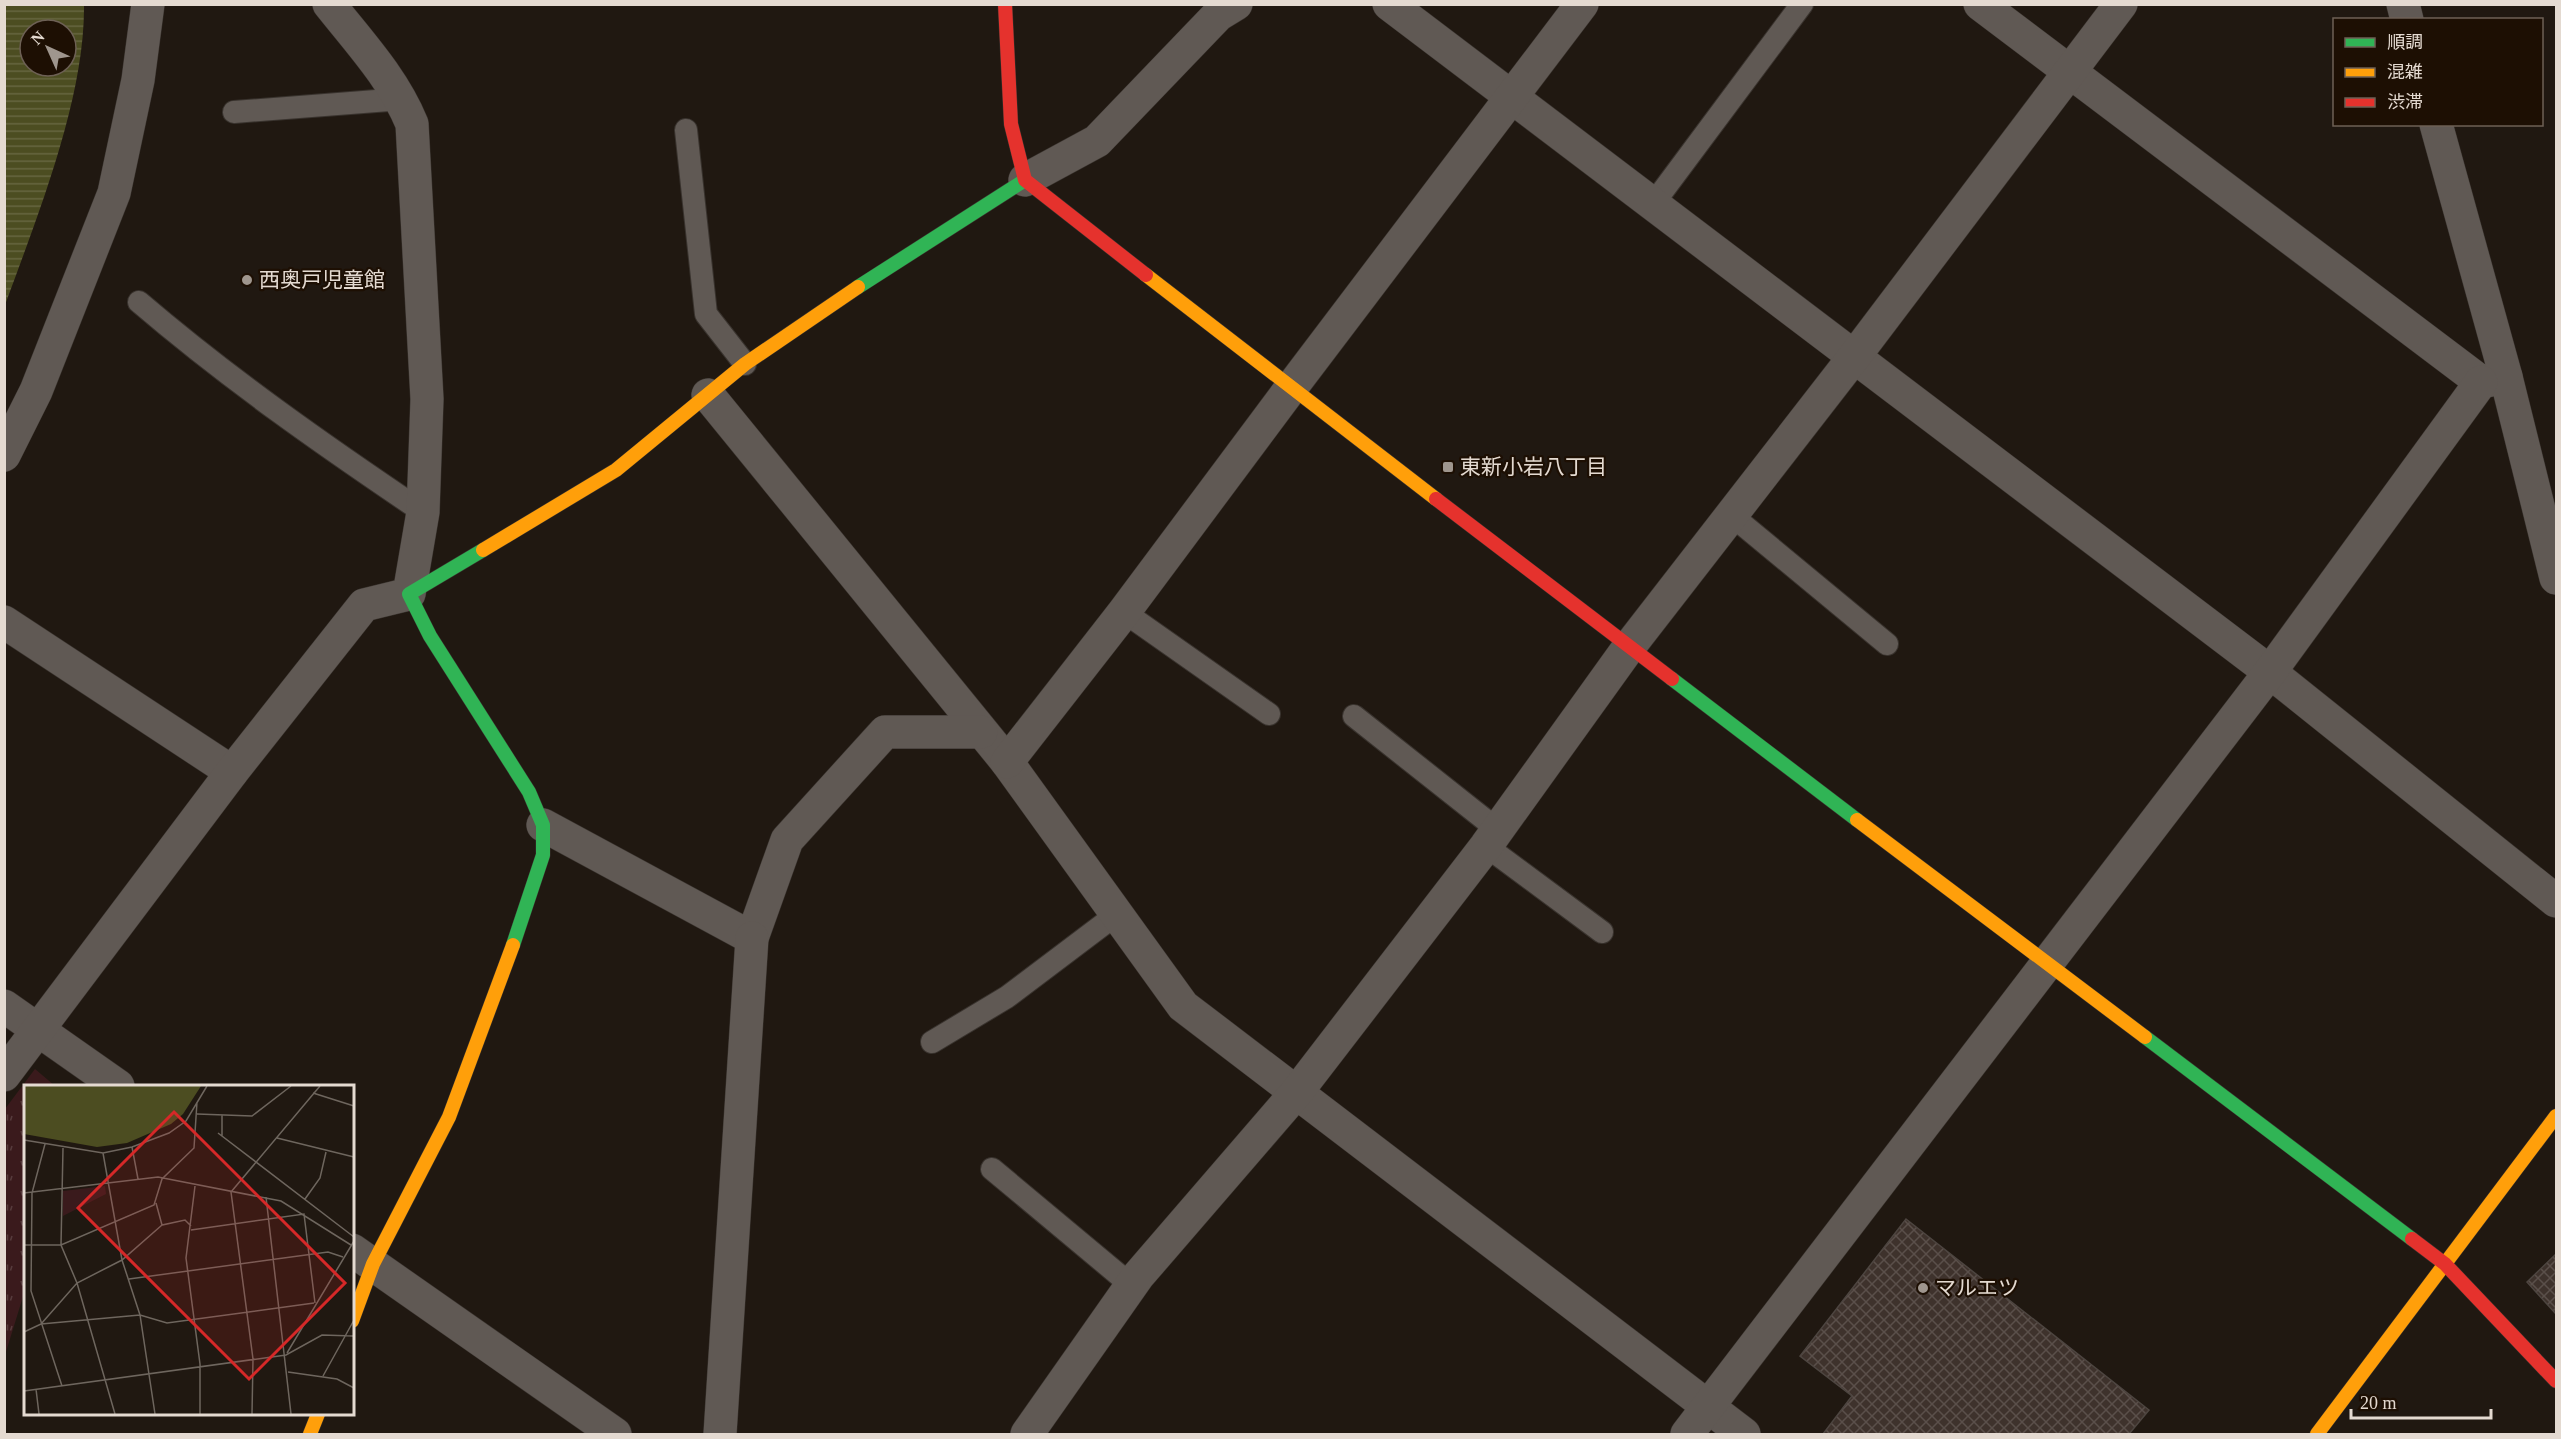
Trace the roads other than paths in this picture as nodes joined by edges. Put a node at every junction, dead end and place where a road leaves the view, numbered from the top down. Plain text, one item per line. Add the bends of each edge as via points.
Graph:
1 (148, 4) edge
2 (329, 4) edge
3 (1005, 4) edge
4 (1236, 4) edge
5 (1389, 4) edge
6 (1582, 4) edge
7 (1802, 4) edge
8 (1980, 4) edge
9 (2121, 4) edge
10 (2068, 74) junction
11 (1513, 98) junction
12 (402, 99) junction
13 (234, 112) dead end
14 (2436, 126) edge
15 (686, 130) dead end
16 (1025, 180) junction
17 (1653, 204) junction
18 (139, 302) dead end
19 (1854, 357) junction
20 (745, 364) junction
21 (2493, 379) junction
22 (1290, 388) junction
23 (708, 395) junction
24 (4, 455) edge
25 (423, 512) junction
26 (1730, 514) junction
27 (2556, 578) edge
28 (409, 594) junction
29 (1124, 612) junction
30 (4, 622) edge
31 (1887, 644) dead end
32 (1629, 647) junction
33 (2270, 672) junction
34 (1269, 714) dead end
35 (1354, 716) dead end
36 (981, 732) junction
37 (1007, 762) junction
38 (232, 772) junction
39 (543, 825) junction
40 (1492, 838) junction
41 (2556, 901) edge
42 (1117, 914) junction
43 (1602, 932) dead end
44 (752, 938) junction
45 (2048, 964) junction
46 (4, 1006) edge
47 (38, 1031) junction
48 (932, 1042) dead end
49 (4, 1075) edge
50 (117, 1085) edge
51 (1296, 1093) junction
52 (2556, 1116) edge
53 (992, 1169) dead end
54 (363, 1257) edge
55 (2445, 1264) junction
56 (1131, 1285) junction
57 (354, 1309) edge
58 (2556, 1381) edge
59 (1708, 1408) junction
60 (317, 1415) edge
61 (310, 1434) edge
62 (615, 1434) edge
63 (720, 1434) edge
64 (1026, 1434) edge
65 (1688, 1434) edge
66 (1744, 1434) edge
67 (2317, 1434) edge

1 - 24 street via 138,80 114,193 36,391
2 - 12 street
3 - 16 street via 1011,124
4 - 16 street via 1218,15 1097,141
5 - 11 street
6 - 11 street
7 - 17 lane
8 - 10 street
9 - 10 street
10 - 19 street
10 - 21 street
11 - 17 street
11 - 22 street
12 - 13 lane
12 - 25 street via 412,124 426,387
14 - 21 street
15 - 20 lane via 706,314
16 - 20 street
16 - 22 street
17 - 19 street
18 - 25 lane via 327,448
19 - 26 street
19 - 33 street
20 - 23 street
21 - 27 street
21 - 33 street
22 - 29 street
22 - 32 street
23 - 28 street via 616,470
23 - 36 street
25 - 28 street
26 - 31 lane
26 - 32 street
28 - 38 street via 364,605
28 - 39 street via 430,636 529,792
29 - 34 lane
29 - 37 street
30 - 38 street
32 - 40 street
32 - 45 street
33 - 41 street
33 - 45 street
35 - 40 lane
36 - 37 street
36 - 44 street via 885,732 787,840
37 - 42 street
38 - 47 street
39 - 44 street
39 - 54 street via 543,855 534,887 449,1117
40 - 43 lane
40 - 51 street
42 - 48 lane via 1007,998
42 - 51 street via 1183,1006
44 - 63 street
45 - 55 street
45 - 59 street
46 - 47 street
47 - 49 street
47 - 50 street
51 - 56 street
51 - 59 street
52 - 55 street
53 - 56 lane
54 - 57 street
54 - 62 street
55 - 58 street
55 - 67 street
56 - 64 street
59 - 65 street
59 - 66 street
60 - 61 street

